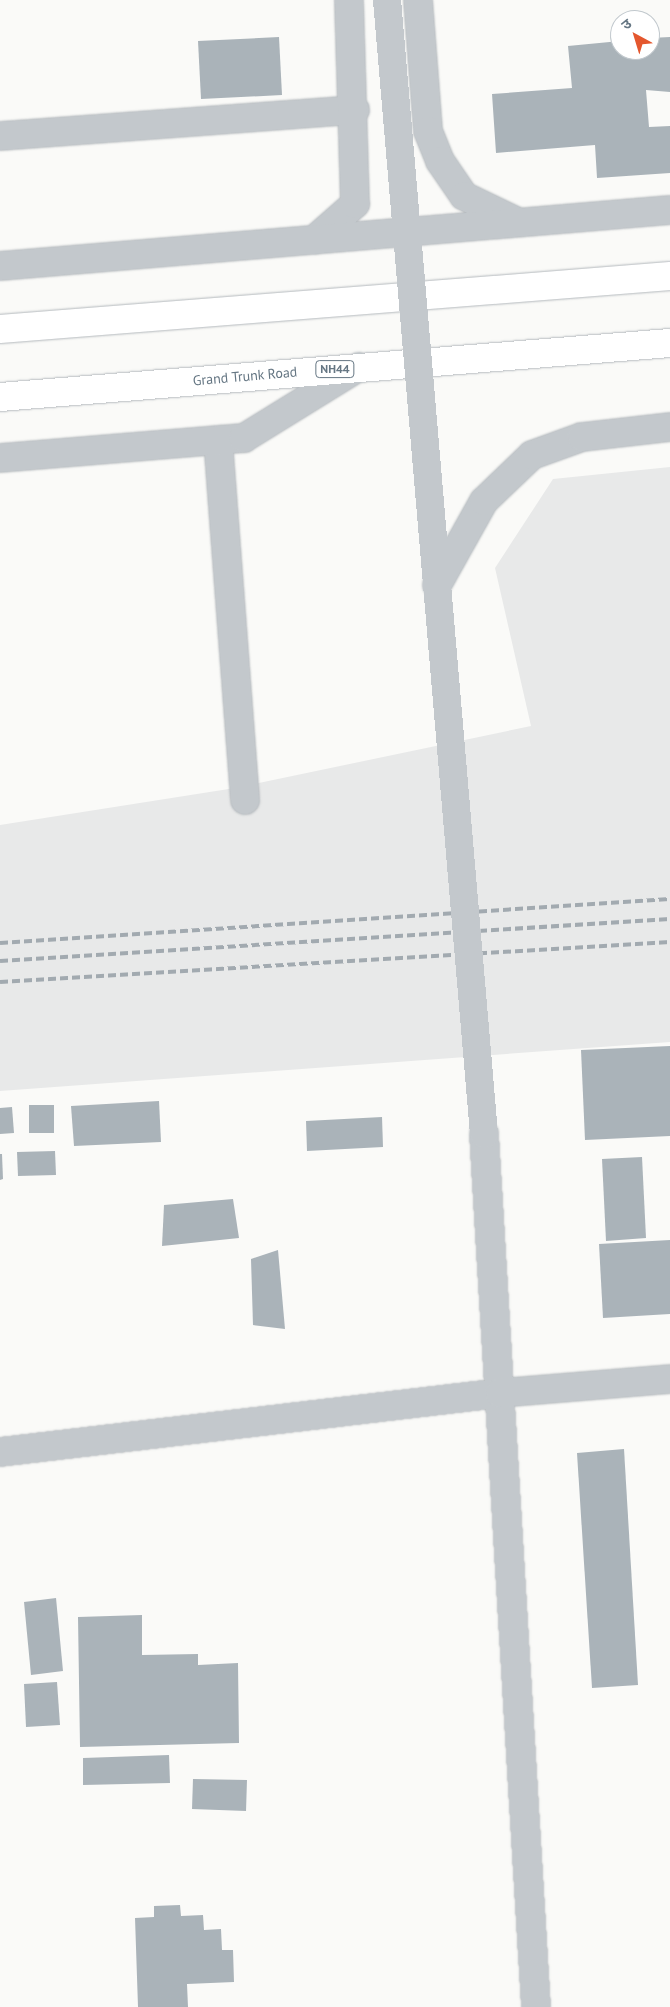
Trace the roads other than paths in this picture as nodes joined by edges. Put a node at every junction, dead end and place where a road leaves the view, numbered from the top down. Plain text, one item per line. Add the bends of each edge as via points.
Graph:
1 (349, 0) edge
2 (387, 0) edge
3 (418, 0) edge
4 (355, 110) junction
5 (0, 136) edge
6 (670, 210) edge
7 (519, 223) junction
8 (314, 240) junction
9 (0, 266) edge
10 (670, 276) edge
11 (0, 329) edge
12 (670, 343) edge
13 (359, 367) junction
14 (0, 396) edge
15 (670, 427) edge
16 (218, 440) junction
17 (0, 458) edge
18 (437, 585) junction
19 (245, 800) dead end
20 (670, 1379) edge
21 (500, 1393) junction
22 (0, 1452) edge
23 (536, 2007) edge

1 - 4 street
2 - 18 street, bridge
3 - 7 street via 428,130 440,161 464,196
4 - 5 street
4 - 8 street via 355,204
6 - 7 street
7 - 8 street
8 - 9 street
10 - 11 highway
12 - 13 highway, Grand Trunk Road / NH44
13 - 14 highway, Grand Trunk Road / NH44
13 - 16 street via 244,438
15 - 18 street via 582,437 532,455 484,501
16 - 17 street
16 - 19 street
18 - 21 street, bridge via 484,1134
20 - 21 street
21 - 22 street
21 - 23 street

